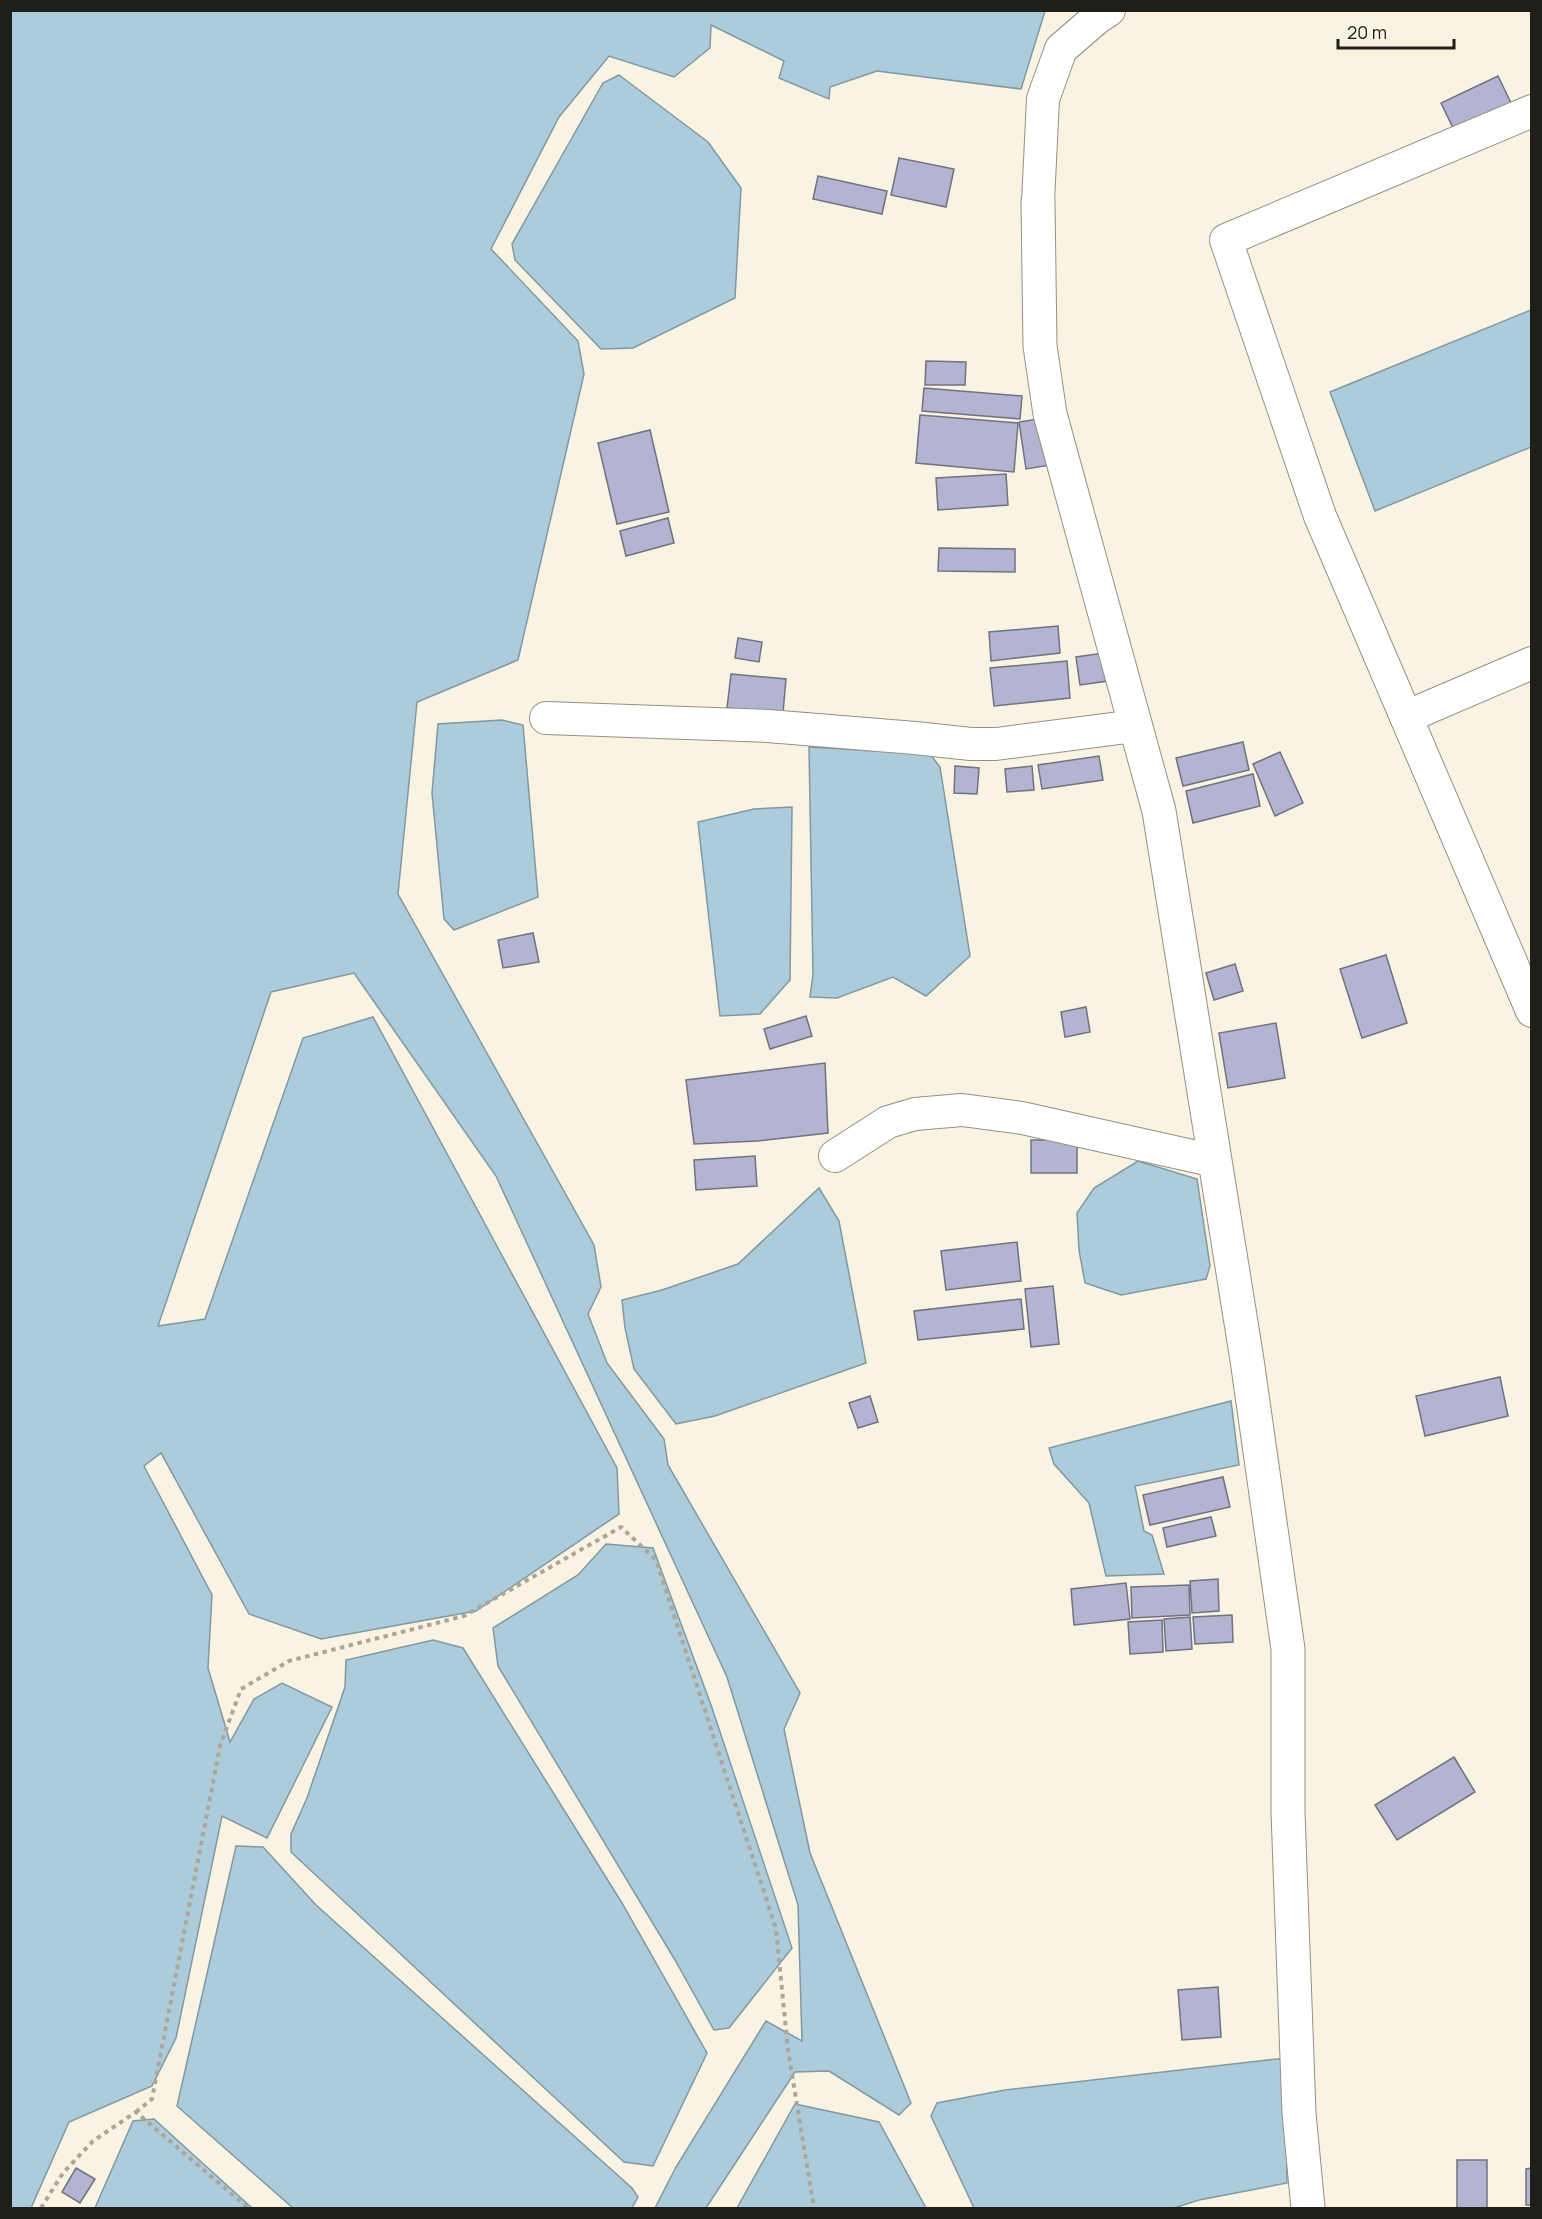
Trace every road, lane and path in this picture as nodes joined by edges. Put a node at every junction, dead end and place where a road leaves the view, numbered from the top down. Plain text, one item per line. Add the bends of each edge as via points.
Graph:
1 (1109, 10) edge
2 (1532, 111) edge
3 (1038, 202) joint
4 (1532, 663) edge
5 (1406, 717) junction
6 (546, 718) dead end
7 (1135, 726) junction
8 (1532, 1011) edge
9 (835, 1156) dead end
10 (1215, 1161) junction
11 (136, 2112) junction
12 (41, 2208) edge
13 (248, 2208) edge
14 (814, 2208) edge
15 (1308, 2208) edge

1 - 3 street via 1061,49 1043,99
2 - 5 street via 1226,240 1320,516
3 - 7 street via 1040,346 1050,414
4 - 5 street
5 - 8 street
6 - 7 street via 768,726 971,744
7 - 10 street via 1159,811
9 - 10 street via 888,1122 915,1114 962,1110 1022,1118
10 - 15 street via 1288,1649 1288,1812 1299,2113
11 - 12 path via 93,2141 63,2173
11 - 13 path
11 - 14 path via 152,2099 220,1746 241,1689 289,1661 464,1616 621,1527 656,1560 776,1929 788,2050

